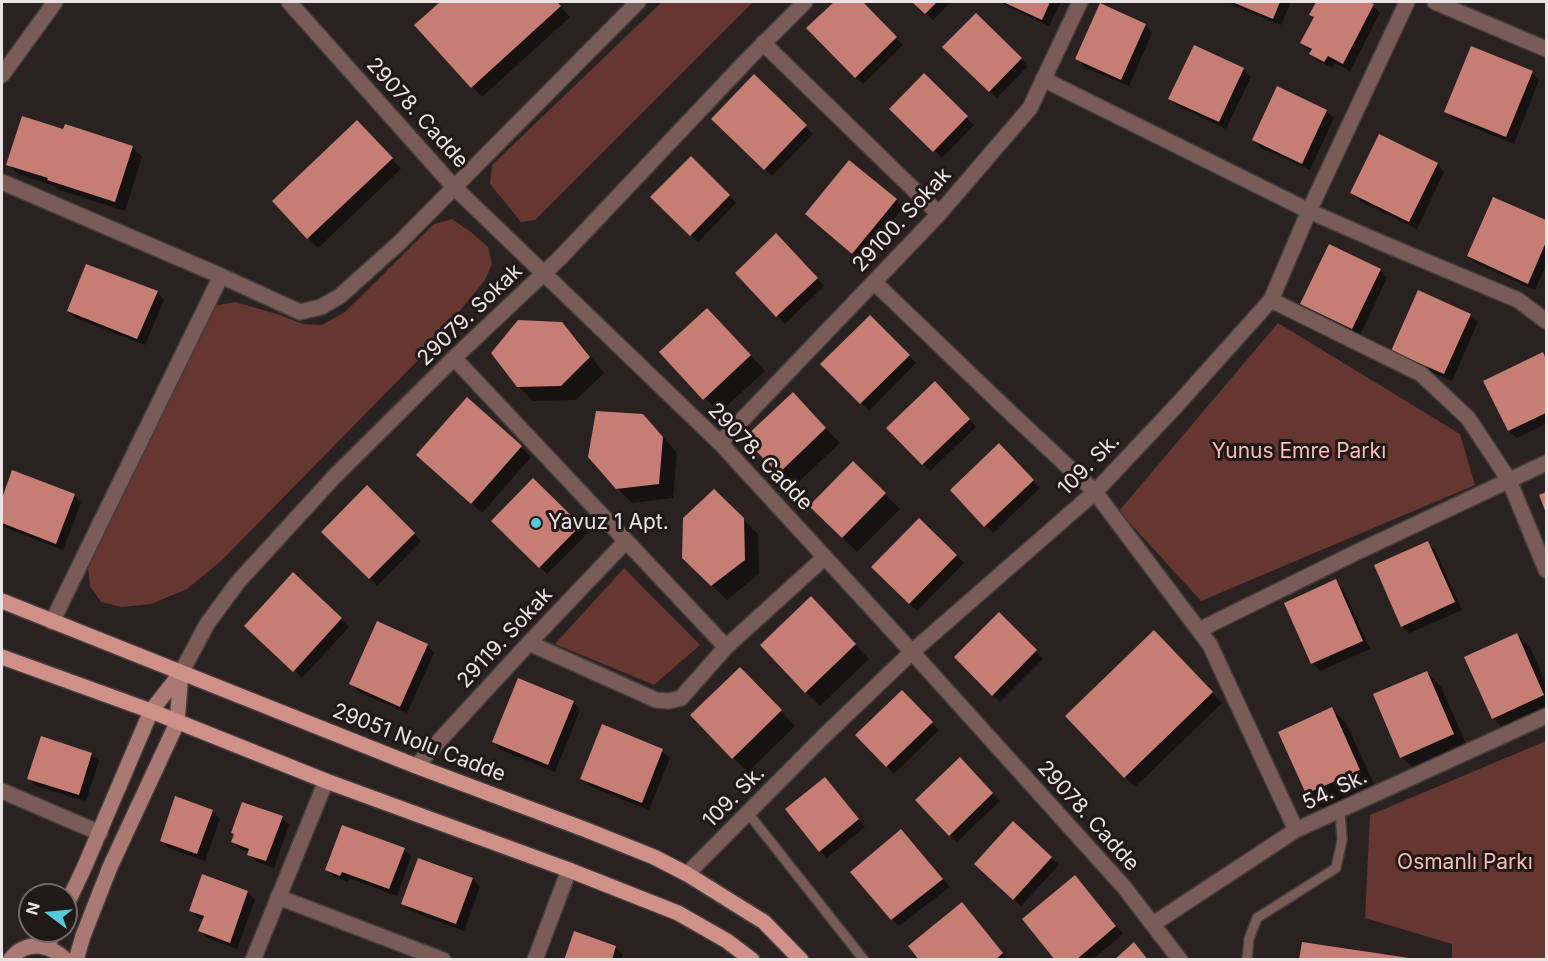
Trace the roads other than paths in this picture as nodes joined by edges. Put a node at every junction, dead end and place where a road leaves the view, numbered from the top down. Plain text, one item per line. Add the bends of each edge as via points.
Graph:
1 (56, 2) edge
2 (638, 2) edge
3 (805, 2) edge
4 (1080, 2) edge
5 (1407, 2) edge
6 (1435, 2) edge
7 (299, 5) edge
8 (763, 43) junction
9 (1546, 49) edge
10 (2, 75) edge
11 (1043, 79) junction
12 (2, 182) edge
13 (454, 187) junction
14 (1310, 211) junction
15 (939, 214) junction
16 (544, 274) junction
17 (221, 276) junction
18 (874, 282) junction
19 (1271, 300) junction
20 (1546, 321) edge
21 (454, 358) junction
22 (720, 443) junction
23 (1546, 463) edge
24 (1509, 480) junction
25 (1095, 492) junction
26 (626, 541) junction
27 (825, 557) junction
28 (1546, 570) edge
29 (2, 602) edge
30 (52, 622) junction
31 (1199, 630) junction
32 (529, 643) junction
33 (726, 647) junction
34 (912, 652) junction
35 (2, 657) edge
36 (181, 673) junction
37 (151, 711) junction
38 (1546, 716) edge
39 (177, 723) junction
40 (416, 766) junction
41 (326, 782) junction
42 (2, 791) edge
43 (1340, 811) junction
44 (748, 813) junction
45 (1296, 830) junction
46 (100, 832) junction
47 (569, 870) junction
48 (687, 874) junction
49 (77, 883) edge
50 (278, 897) junction
51 (1153, 924) junction
52 (49, 943) edge
53 (47, 947) junction
54 (407, 953) edge
55 (8, 957) edge
56 (66, 960) edge
57 (76, 960) edge
58 (252, 960) edge
59 (442, 960) edge
60 (535, 960) edge
61 (752, 960) edge
62 (801, 960) edge
63 (864, 960) edge
64 (1180, 960) edge
65 (1247, 960) edge

1 - 10 street
2 - 13 street
3 - 8 street, 29079. Sokak
4 - 11 street, 29100. Sokak
5 - 14 street, 109. Sk.
6 - 9 street
7 - 13 street, 29078. Cadde
8 - 15 street
8 - 16 street, 29079. Sokak
11 - 14 street
11 - 15 street, 29100. Sokak via 1030,108
12 - 17 street
13 - 16 street, 29078. Cadde
13 - 17 street via 399,243 340,296 321,307 300,312
14 - 19 street, 109. Sk.
14 - 20 street via 1518,300
15 - 18 street, 29100. Sokak
16 - 21 street, 29079. Sokak
16 - 22 street, 29078. Cadde
17 - 30 street
18 - 22 street, 29100. Sokak
18 - 25 street
19 - 24 street via 1421,374 1468,418
19 - 25 street, 109. Sk.
21 - 26 street
21 - 36 street, 29079. Sokak via 334,477 238,582 207,624
22 - 27 street, 29078. Cadde
23 - 24 street
24 - 28 street
24 - 31 street
25 - 31 street
25 - 34 street, 109. Sk.
26 - 32 street, 29119. Sokak
26 - 33 street
27 - 33 street
27 - 34 street, 29078. Cadde
29 - 30 main road, 29051 Nolu Cadde
30 - 36 main road, 29051 Nolu Cadde
31 - 45 street via 1210,645
32 - 33 street via 656,700 669,701 681,698
32 - 40 street, 29119. Sokak
34 - 44 street, 109. Sk.
34 - 51 street, 29078. Cadde
35 - 37 main road
36 - 37 street
36 - 39 street
36 - 40 main road, 29051 Nolu Cadde
37 - 39 main road
37 - 46 street
38 - 43 street, 54. Sk.
39 - 41 main road
39 - 57 street via 111,867
40 - 48 main road, 29051 Nolu Cadde via 594,832
41 - 47 main road
41 - 50 street
42 - 46 street
43 - 45 street, 54. Sk.
43 - 65 lane via 1342,840 1336,868 1257,918
44 - 48 street, 109. Sk.
44 - 63 lane
45 - 51 street, 54. Sk.
46 - 49 street
47 - 60 street
47 - 61 main road via 678,913
48 - 62 main road, 29051 Nolu Cadde via 764,922
50 - 54 street
50 - 58 street
51 - 64 street, 29078. Cadde
52 - 53 street
53 - 55 street via 23,949
53 - 56 street
54 - 59 street

